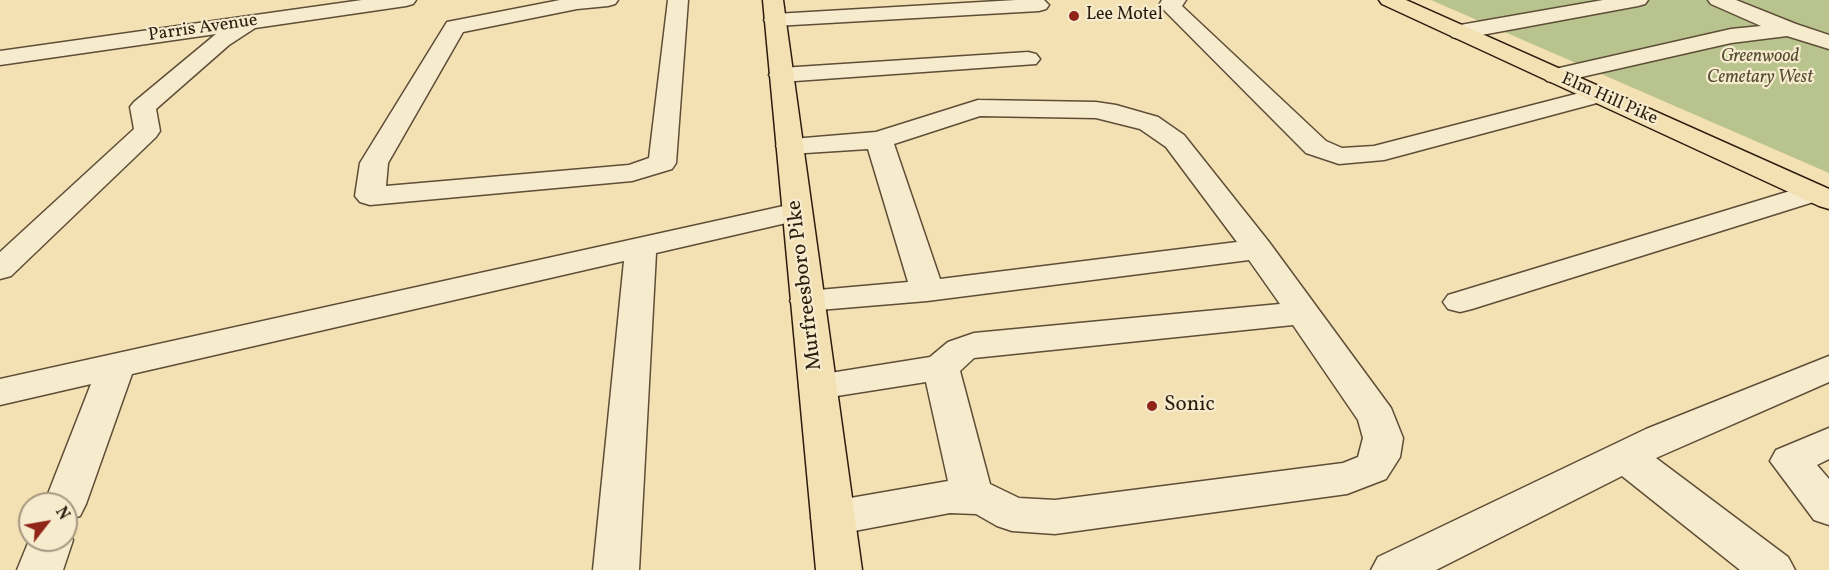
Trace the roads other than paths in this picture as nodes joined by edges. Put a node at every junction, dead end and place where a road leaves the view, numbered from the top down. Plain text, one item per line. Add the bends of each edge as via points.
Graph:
1 (406, 0) edge
2 (608, 0) edge
3 (678, 0) edge
4 (1176, 0) edge
5 (1389, 0) edge
6 (1638, 0) edge
7 (1718, 0) edge
8 (577, 2) edge
9 (1039, 5) dead end
10 (774, 10) edge
11 (255, 22) junction
12 (1788, 28) junction
13 (1460, 32) junction
14 (1829, 42) edge
15 (0, 58) edge
16 (1028, 59) dead end
17 (781, 75) junction
18 (1555, 76) junction
19 (1599, 95) junction
20 (879, 140) junction
21 (790, 146) junction
22 (1821, 196) edge
23 (797, 212) junction
24 (641, 247) junction
25 (1258, 249) junction
26 (0, 269) edge
27 (927, 291) junction
28 (807, 301) junction
29 (1460, 302) dead end
30 (1302, 313) junction
31 (117, 365) junction
32 (940, 368) junction
33 (1829, 368) edge
34 (818, 386) junction
35 (0, 392) edge
36 (1829, 442) edge
37 (1625, 456) junction
38 (69, 492) edge
39 (1825, 496) edge
40 (973, 498) junction
41 (833, 518) junction
42 (47, 552) edge
43 (40, 570) edge
44 (616, 570) edge
45 (839, 570) edge
46 (1394, 570) edge
47 (1772, 570) edge

1 - 11 street, Parris Avenue
2 - 8 street
3 - 8 street via 662,163 632,173 370,196 374,163 455,27
4 - 19 street via 1169,4 1316,147 1339,156 1374,154
5 - 13 main road, Elm Hill Pike
6 - 13 street
7 - 12 street
9 - 10 street
10 - 17 main road, Murfreesboro Pike
11 - 15 street, Parris Avenue
11 - 26 street via 221,40 143,107 147,131
12 - 14 street
12 - 18 street via 1731,36
13 - 18 main road, Elm Hill Pike
16 - 17 street
17 - 21 main road, Murfreesboro Pike
18 - 19 main road, Elm Hill Pike
19 - 22 main road, Elm Hill Pike
20 - 21 street
20 - 25 street via 978,108 1096,110 1132,117 1149,123 1175,141
20 - 27 street
21 - 23 main road, Murfreesboro Pike
22 - 29 street
23 - 24 street
23 - 28 main road, Murfreesboro Pike
24 - 31 street
24 - 44 street
25 - 27 street
25 - 30 street
27 - 28 street
28 - 34 main road, Murfreesboro Pike
30 - 32 street via 974,345 961,350
30 - 40 street via 1377,418 1383,438 1380,457 1372,468 1347,478 1055,517 1012,514 983,498
31 - 35 street
31 - 38 street
32 - 34 street
32 - 40 street
33 - 37 street
34 - 41 main road, Murfreesboro Pike
36 - 39 street via 1790,462
37 - 46 street
37 - 47 street
40 - 41 street via 950,497
41 - 45 main road, Murfreesboro Pike
42 - 43 street

